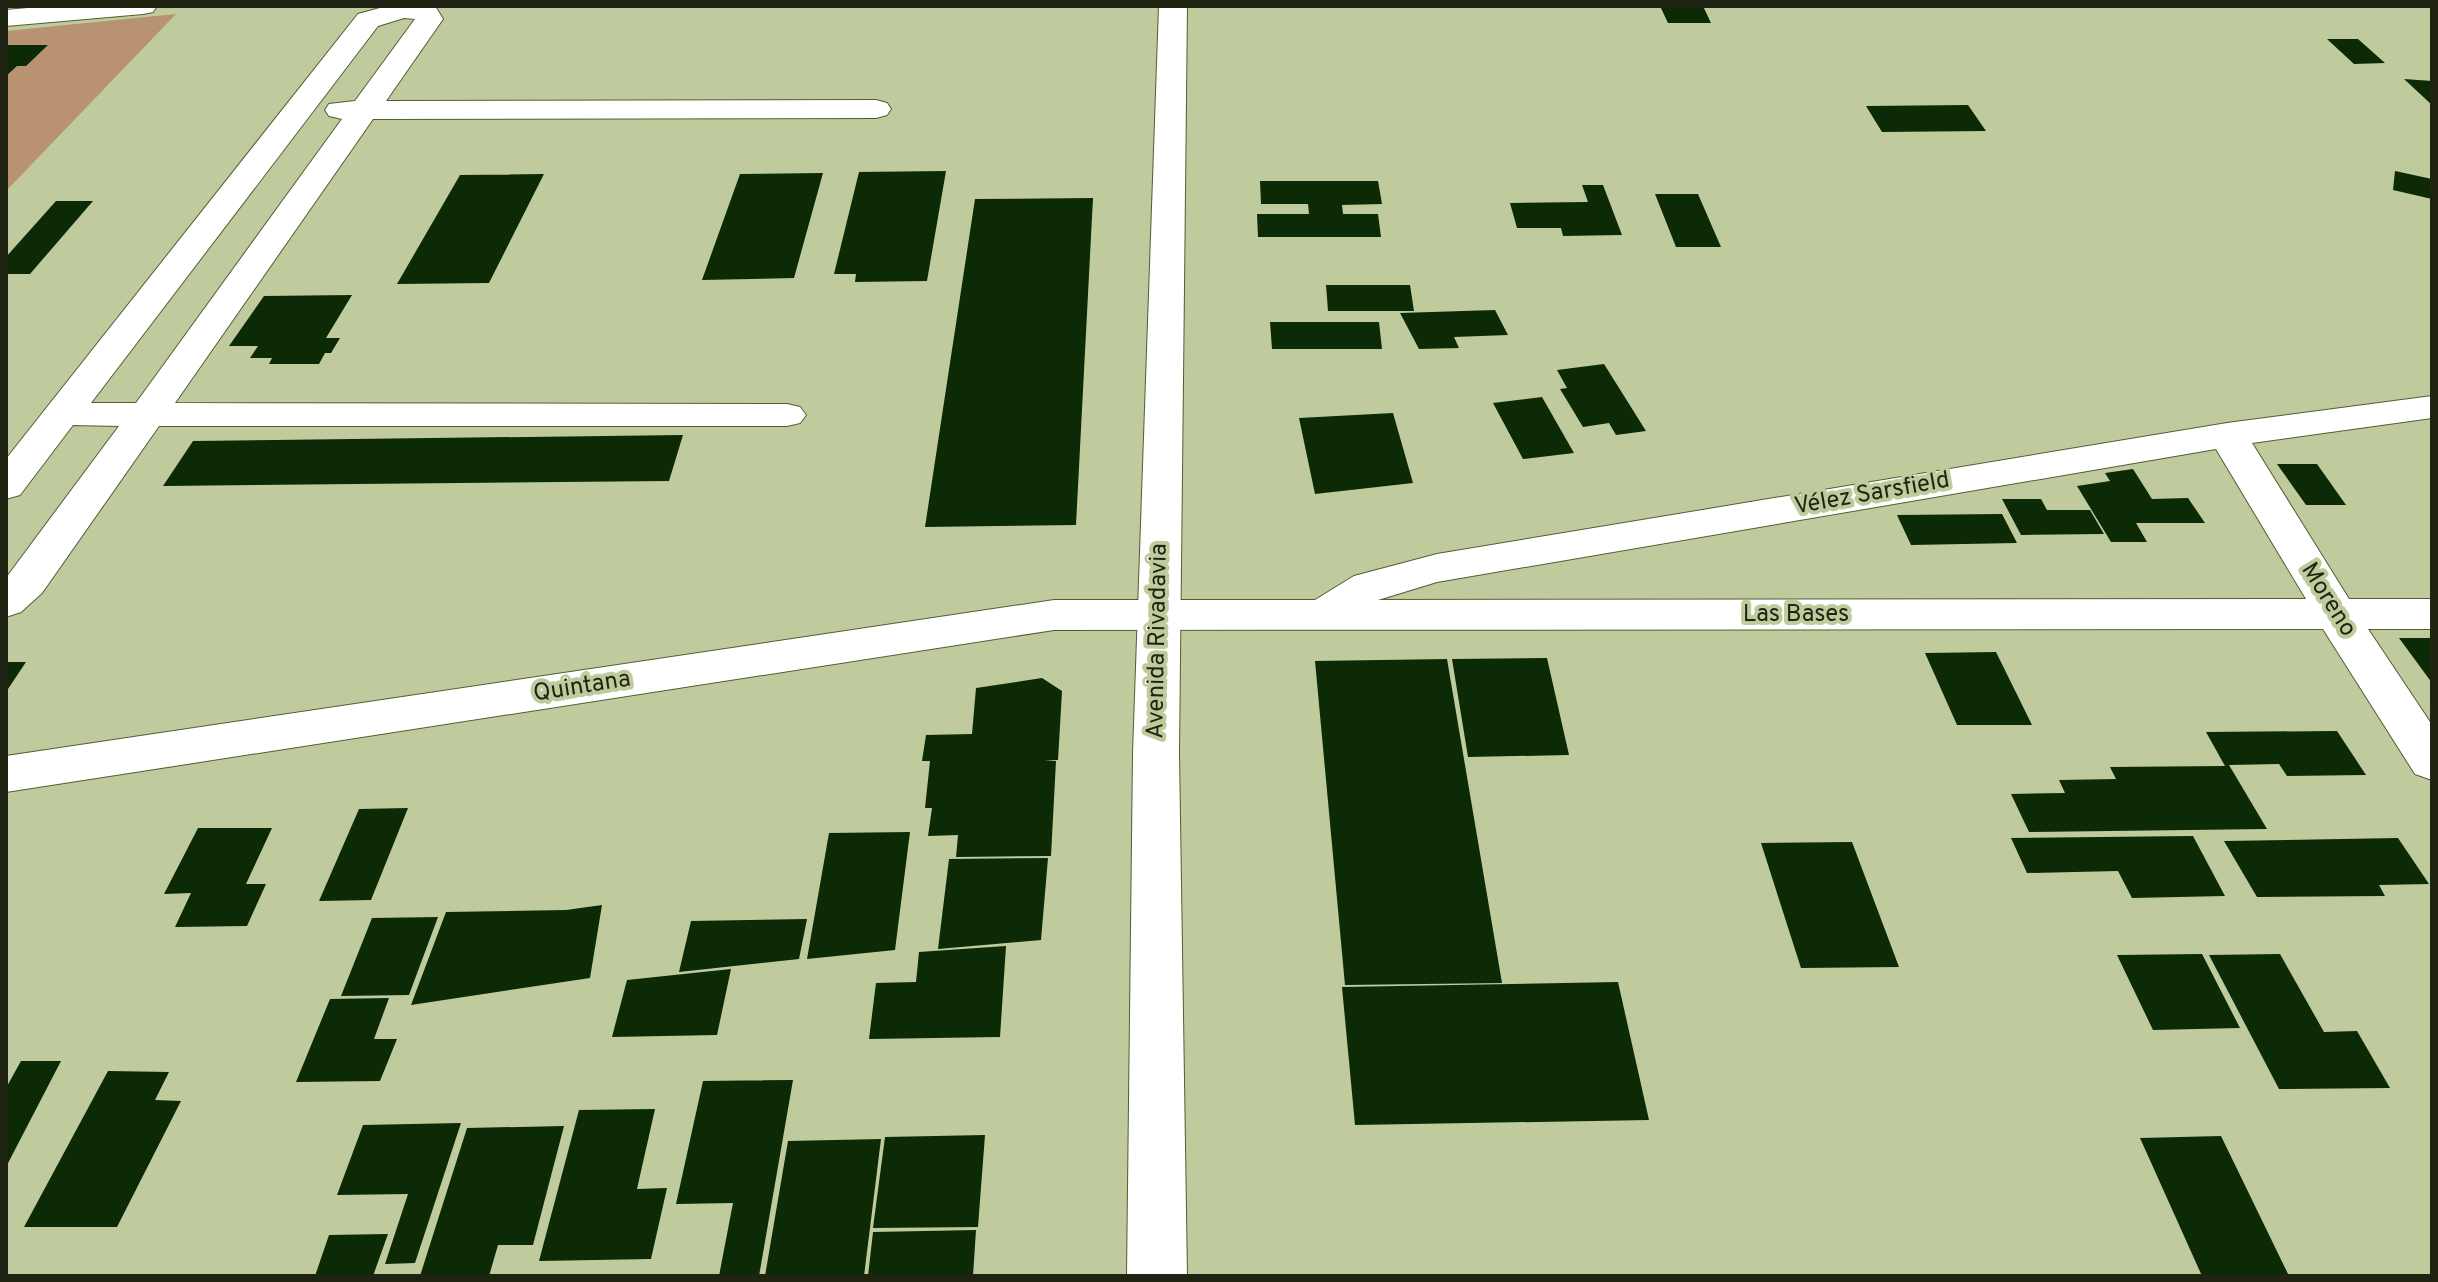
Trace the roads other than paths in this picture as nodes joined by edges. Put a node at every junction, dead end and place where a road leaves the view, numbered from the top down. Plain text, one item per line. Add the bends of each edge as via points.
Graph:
1 (143, 6) edge
2 (1173, 6) edge
3 (6, 18) edge
4 (876, 109) dead end
5 (363, 110) junction
6 (298, 111) junction
7 (2432, 407) edge
8 (62, 414) junction
9 (147, 414) junction
10 (787, 415) dead end
11 (2227, 435) junction
12 (6, 486) edge
13 (6, 602) edge
14 (2336, 614) junction
15 (2432, 614) edge
16 (1322, 616) junction
17 (1159, 617) junction
18 (2432, 762) edge
19 (6, 774) edge
20 (1157, 1276) edge

1 - 3 street
2 - 17 street, Avenida Rivadavia
4 - 5 street
5 - 6 street
5 - 6 street via 429,19 425,11 403,10 368,20
5 - 9 street
6 - 8 street
7 - 11 street, Vélez Sarsfield
8 - 9 street
8 - 12 street
9 - 10 street
9 - 13 street via 27,583
11 - 14 street, Moreno
11 - 16 street, Vélez Sarsfield via 1437,568 1369,586
14 - 15 street, Las Bases
14 - 16 street, Las Bases
14 - 18 street, Moreno
16 - 17 street, Las Bases
17 - 19 street, Quintana via 1054,615
17 - 20 street, Avenida Rivadavia

